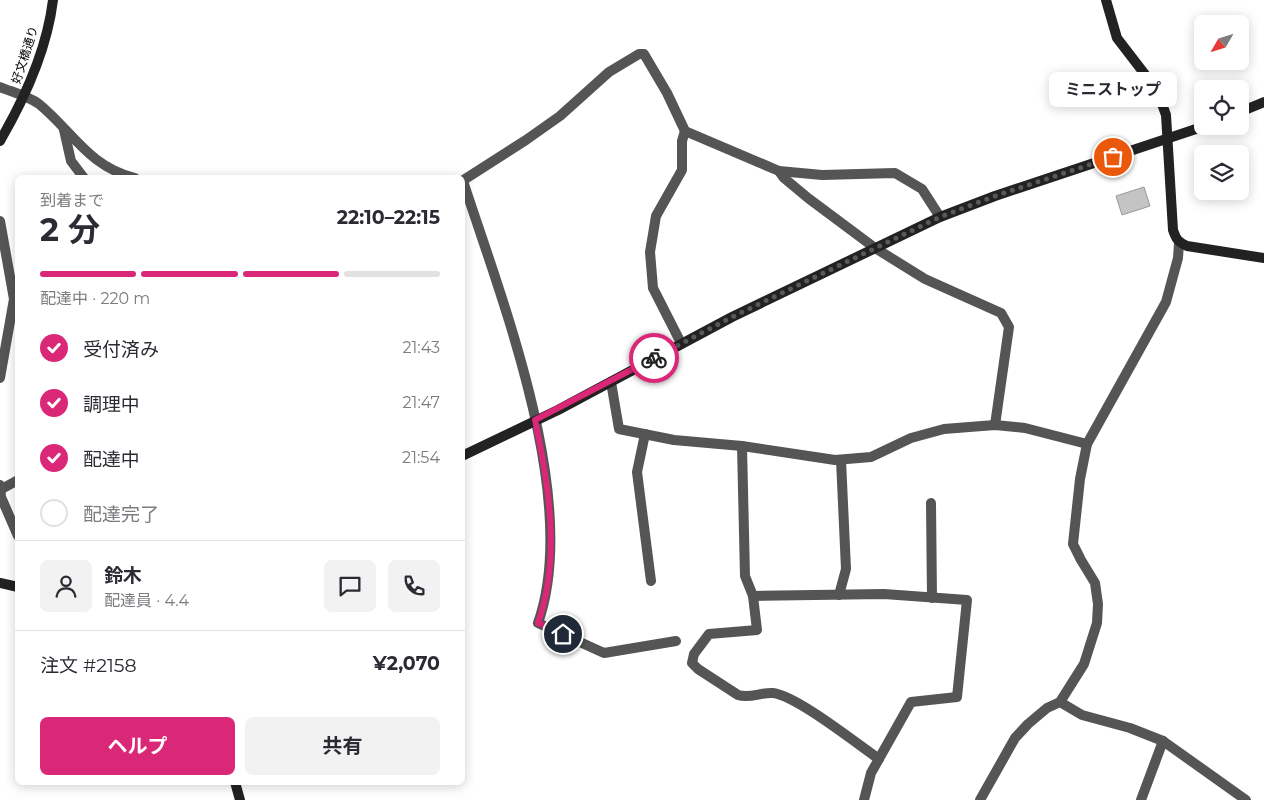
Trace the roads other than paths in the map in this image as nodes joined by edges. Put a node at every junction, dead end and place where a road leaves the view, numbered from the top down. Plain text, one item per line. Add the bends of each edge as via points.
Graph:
1 (53, 0) edge
2 (1106, 0) edge
3 (0, 87) edge
4 (24, 97) junction
5 (1264, 102) edge
6 (1249, 108) edge
7 (64, 129) junction
8 (1194, 130) edge
9 (685, 131) junction
10 (1168, 140) junction
11 (0, 141) edge
12 (779, 171) junction
13 (82, 175) edge
14 (124, 175) edge
15 (465, 180) edge
16 (465, 187) edge
17 (940, 217) junction
18 (0, 221) edge
19 (1179, 243) junction
20 (875, 248) junction
21 (1264, 258) edge
22 (681, 343) junction
23 (0, 378) edge
24 (611, 382) junction
25 (535, 420) junction
26 (995, 425) junction
27 (645, 434) junction
28 (1087, 444) junction
29 (742, 446) junction
30 (465, 455) edge
31 (841, 460) junction
32 (15, 481) edge
33 (0, 488) edge
34 (931, 503) dead end
35 (15, 529) edge
36 (651, 580) dead end
37 (0, 583) edge
38 (15, 586) edge
39 (839, 595) junction
40 (753, 596) junction
41 (932, 598) junction
42 (676, 641) dead end
43 (1060, 702) junction
44 (1163, 741) junction
45 (879, 759) junction
46 (236, 785) edge
47 (240, 800) edge
48 (864, 800) edge
49 (980, 800) edge
50 (1140, 800) edge
51 (1246, 800) edge

1 - 4 street, 好文橋通り via 43,45
2 - 10 street via 1121,45 1157,90 1166,115
3 - 4 street
4 - 7 street via 37,103
4 - 11 street, 好文橋通り
5 - 6 street
7 - 13 street via 71,161
7 - 14 street via 90,156
8 - 10 street
9 - 12 street
9 - 15 street via 650,61 644,54 639,54 609,72 560,116
9 - 22 street via 682,170 656,216 650,252 653,288
10 - 17 street via 1004,192
10 - 19 street via 1173,230
12 - 17 street via 822,175 896,173 922,189
12 - 20 street via 808,198
16 - 25 street via 506,313
17 - 20 street
18 - 23 street via 14,299
19 - 21 street
19 - 28 street via 1166,302
20 - 22 street
20 - 26 street via 926,279 1001,313 1009,327
22 - 24 street
24 - 25 street
24 - 27 street via 619,429
25 - 30 street
25 - 42 street via 546,469 551,539 548,584 538,623 604,653
26 - 28 street via 1024,428
26 - 31 street via 944,428 911,438 871,457
27 - 29 street
27 - 36 street via 637,472
28 - 43 street via 1073,544 1095,583 1097,623 1084,664
29 - 31 street
29 - 40 street via 745,576
31 - 39 street via 846,569
32 - 33 street
33 - 35 street
34 - 41 street
37 - 38 street
39 - 40 street
39 - 41 street
40 - 45 street via 757,630 709,634 694,654 692,663 738,695 772,693 794,701
41 - 45 street via 967,600 957,697 911,702
43 - 44 street via 1082,715
43 - 49 street via 1047,708 1015,738
44 - 50 street
44 - 51 street
45 - 48 street via 870,773
46 - 47 street

